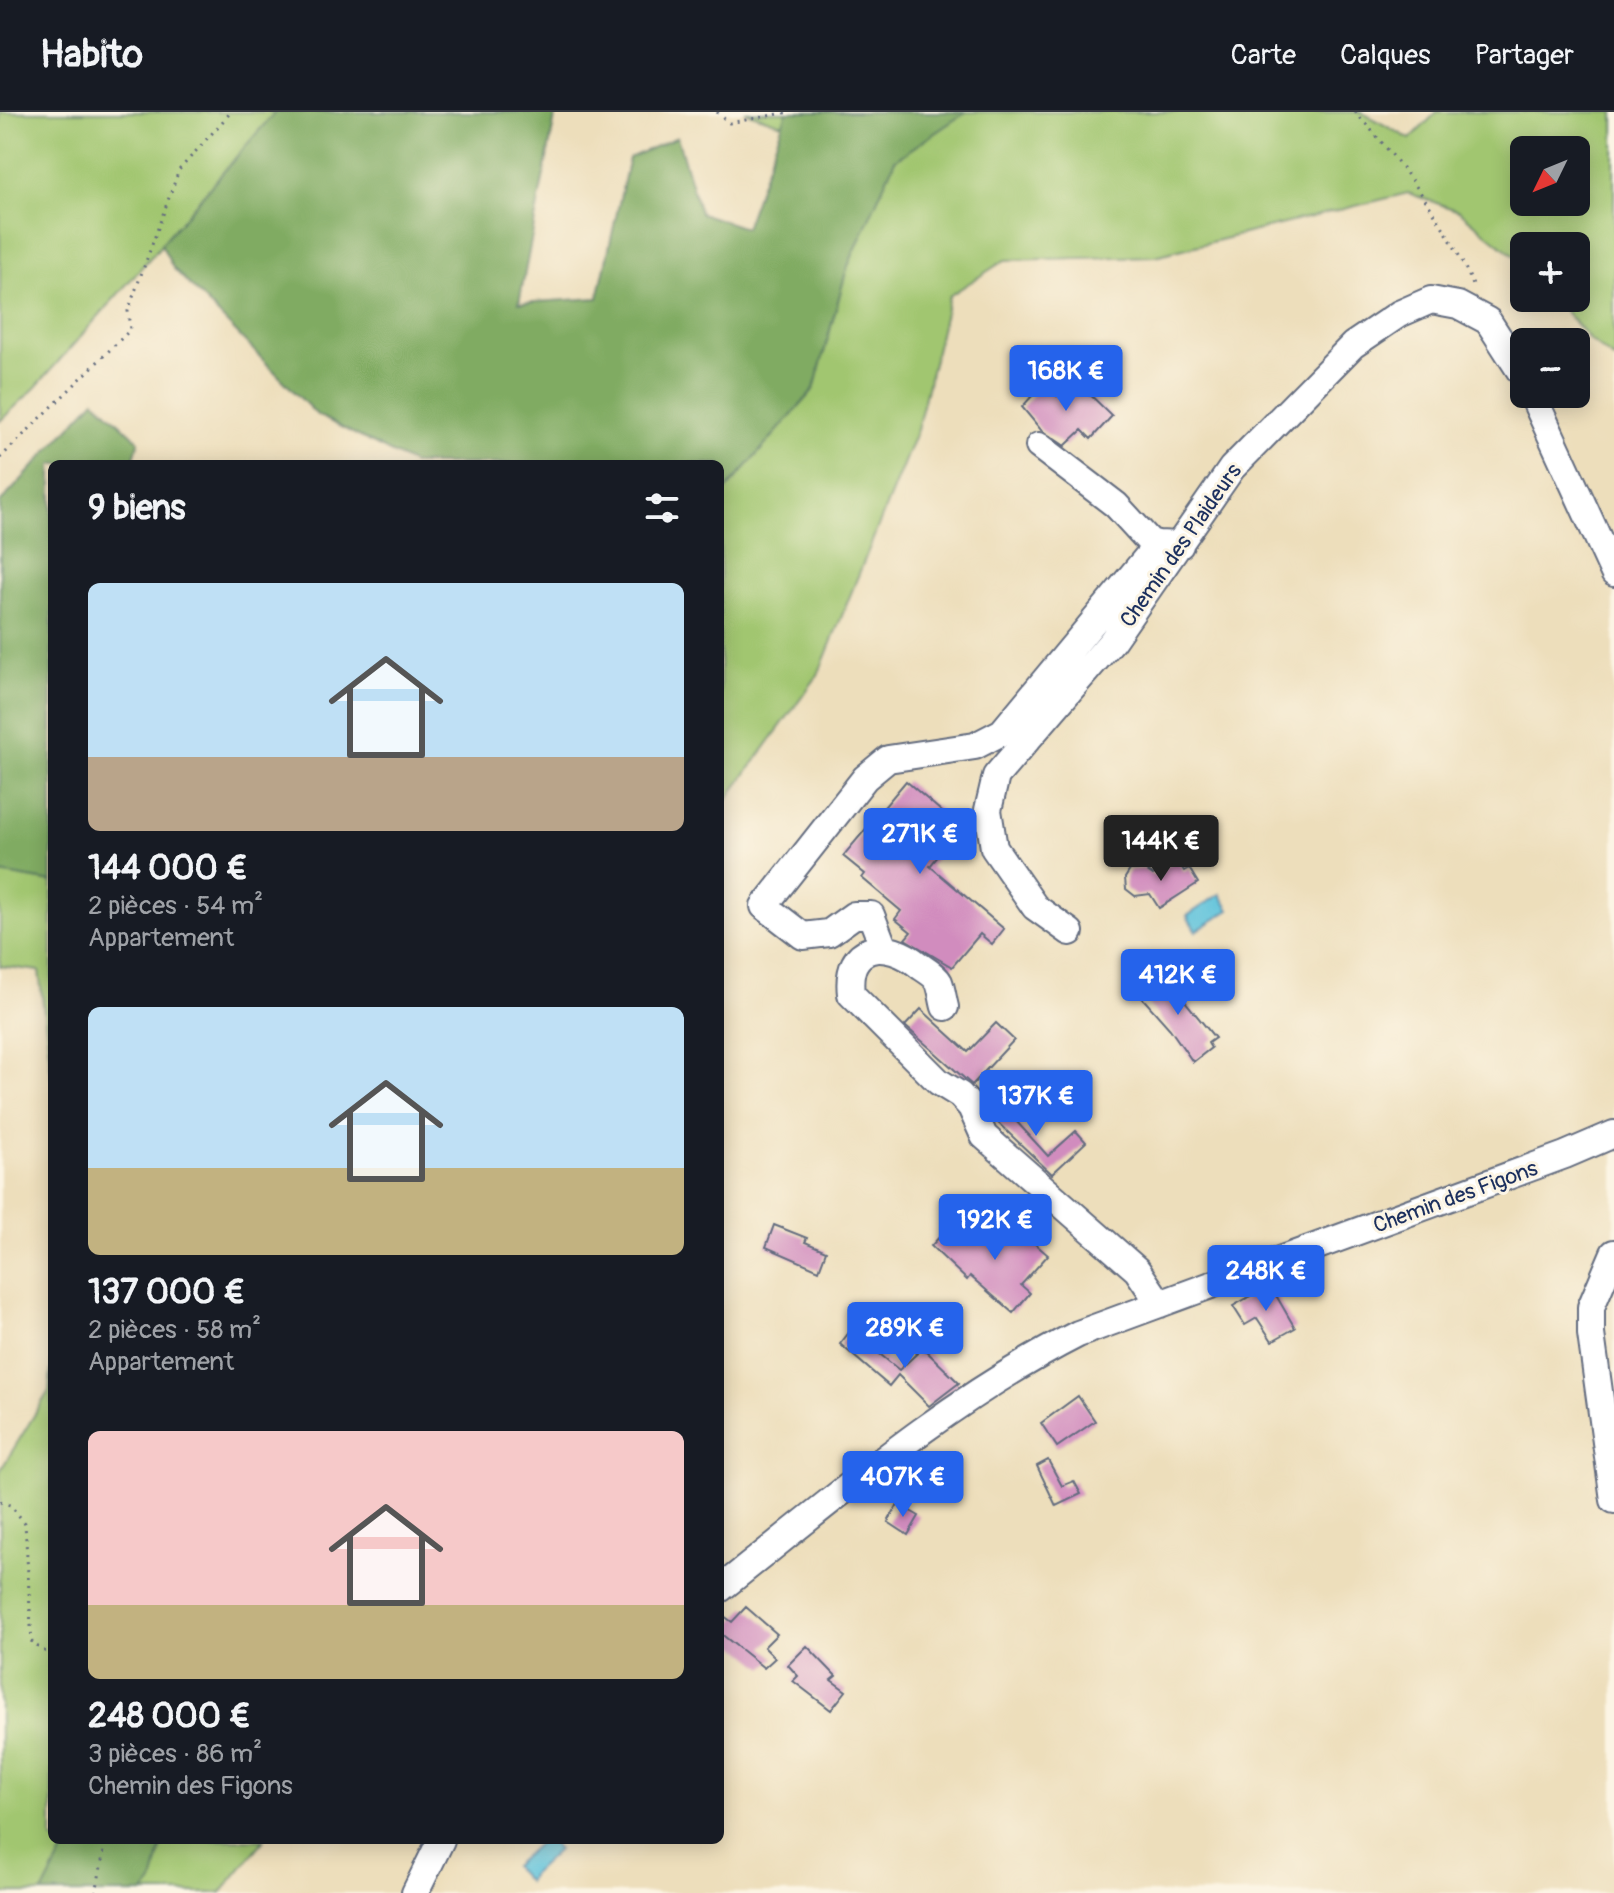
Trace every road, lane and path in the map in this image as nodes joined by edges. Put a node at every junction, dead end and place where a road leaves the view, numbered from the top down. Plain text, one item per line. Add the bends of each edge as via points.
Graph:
1 (231, 112) edge
2 (717, 112) edge
3 (790, 112) edge
4 (1355, 112) edge
5 (1488, 321) junction
6 (1510, 355) edge
7 (1538, 408) edge
8 (1039, 446) dead end
9 (0, 458) edge
10 (1169, 545) junction
11 (1614, 573) edge
12 (1070, 932) dead end
13 (883, 946) junction
14 (945, 1007) dead end
15 (1614, 1134) edge
16 (1614, 1253) edge
17 (1160, 1304) junction
18 (1614, 1500) edge
19 (0, 1502) edge
20 (724, 1586) edge
21 (48, 1653) edge
22 (105, 1844) edge
23 (439, 1844) edge
24 (96, 1893) edge
25 (415, 1893) edge

1 - 9 path via 179,170 128,311 130,330
2 - 3 path via 729,123
4 - 5 path via 1380,139 1461,255
5 - 6 street
5 - 10 street, Chemin des Plaideurs via 1458,305 1431,300 1353,345 1232,468
7 - 11 street
8 - 10 street via 1116,505 1150,542
10 - 12 street, Chemin des Plaideurs via 1112,641 996,776 988,810 994,848 1035,907
10 - 13 street via 1002,732 975,746 888,759 865,778 764,906 803,936 829,933 854,915 871,915
13 - 14 street via 904,952 938,980
13 - 17 street via 860,956 849,975 851,994 939,1082 960,1095 984,1136 1137,1270
15 - 17 street, Chemin des Figons
16 - 18 street via 1591,1307
17 - 20 street, Chemin des Figons via 1078,1334 972,1396 922,1429
19 - 21 path via 10,1505 25,1523 32,1643
22 - 24 path
23 - 25 street

